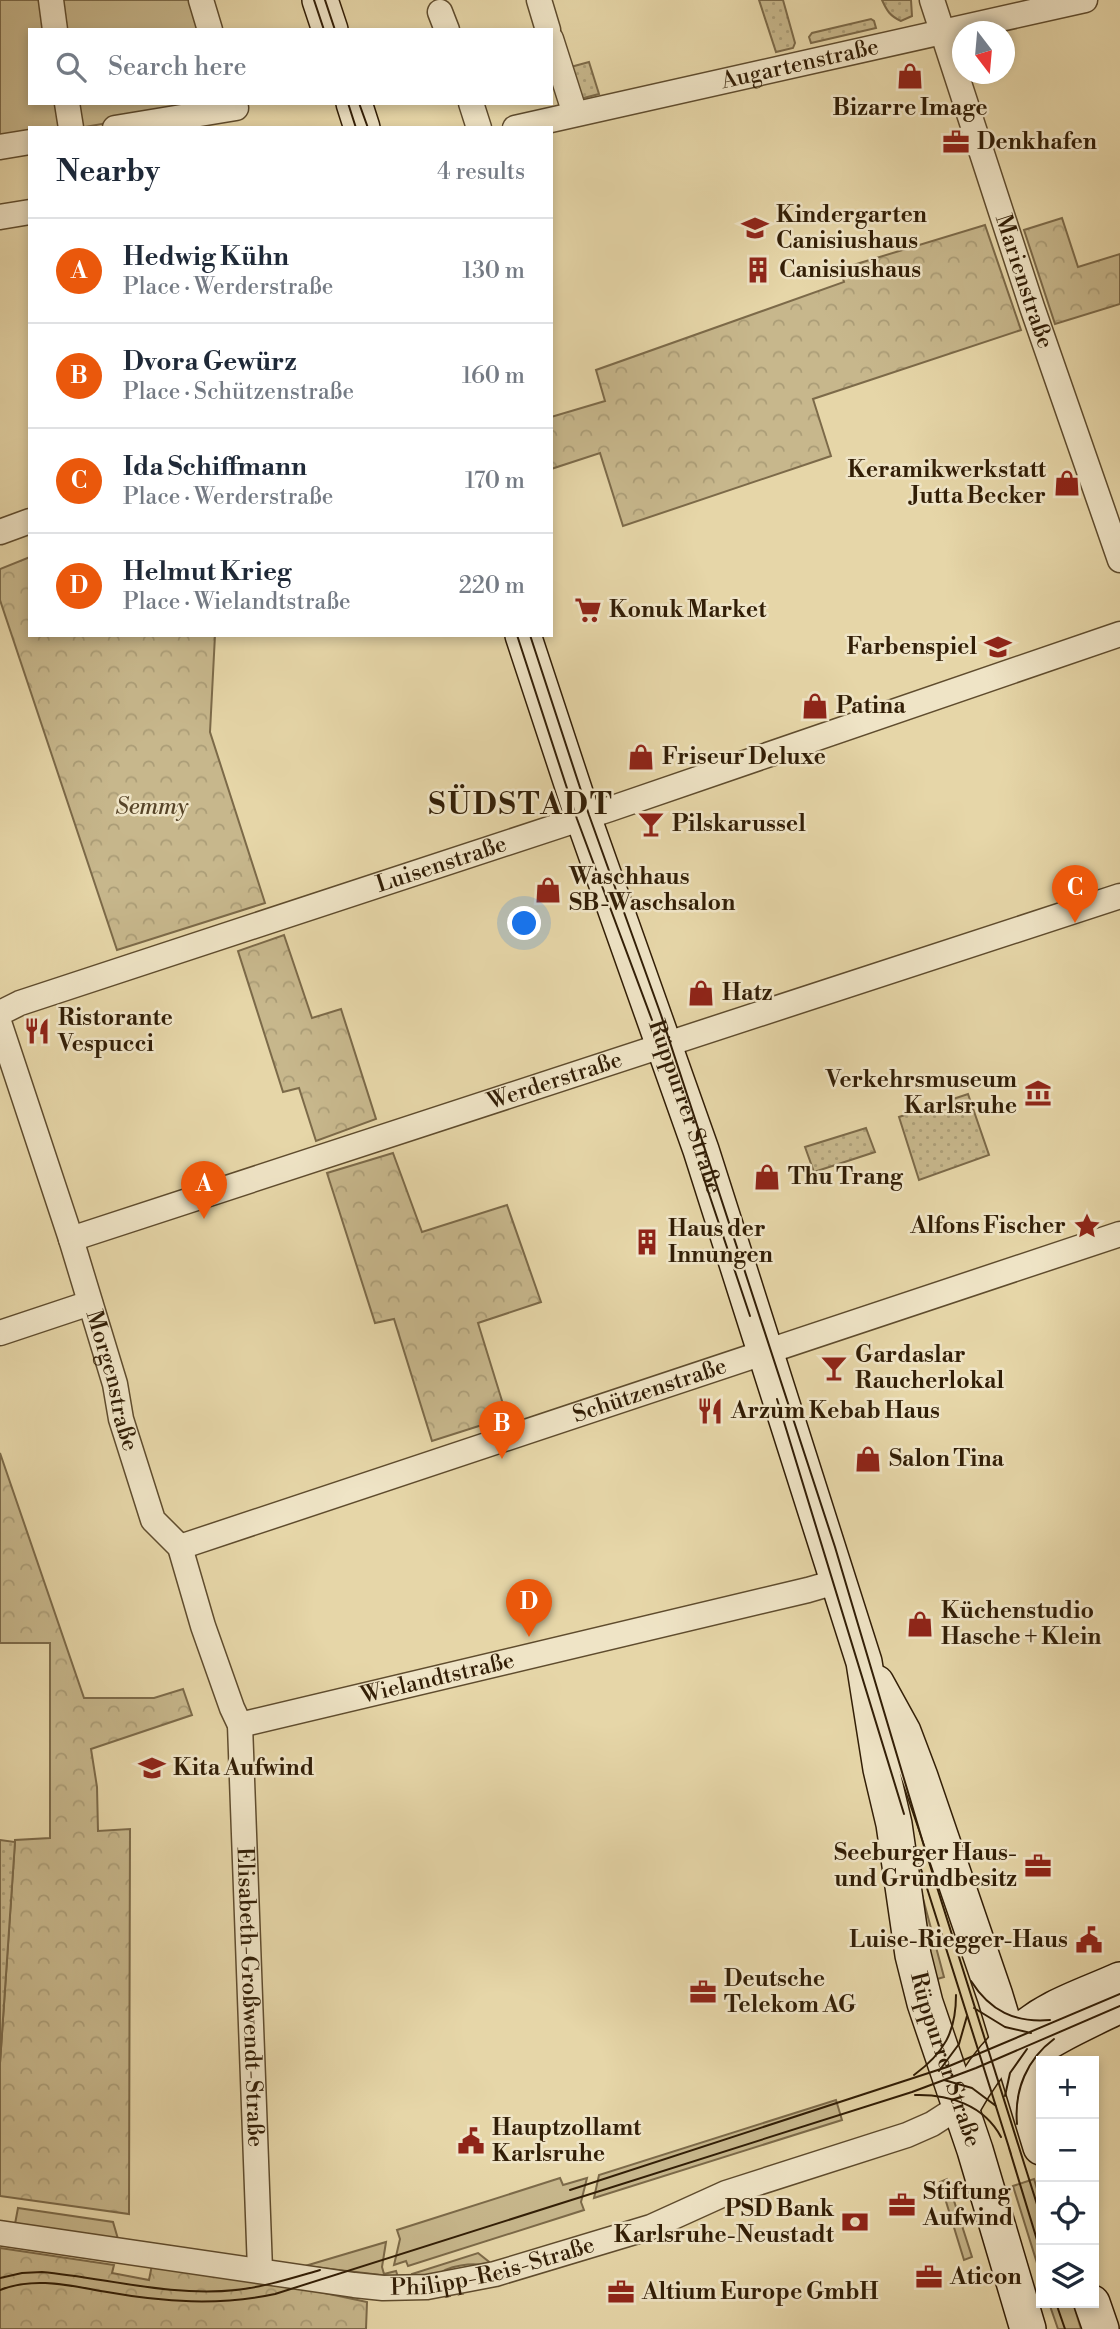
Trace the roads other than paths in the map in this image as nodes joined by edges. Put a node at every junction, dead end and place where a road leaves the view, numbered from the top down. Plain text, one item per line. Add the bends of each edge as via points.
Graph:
1 (51, 0) edge
2 (201, 0) edge
3 (320, 0) edge
4 (539, 0) edge
5 (932, 0) edge
6 (1085, 0) edge
7 (55, 28) edge
8 (209, 28) edge
9 (329, 28) edge
10 (547, 28) edge
11 (942, 33) junction
12 (553, 45) edge
13 (67, 105) edge
14 (235, 105) edge
15 (355, 105) edge
16 (472, 105) edge
17 (575, 114) junction
18 (71, 126) edge
19 (127, 126) edge
20 (361, 126) edge
21 (478, 126) edge
22 (524, 126) edge
23 (28, 142) edge
24 (0, 147) edge
25 (28, 212) edge
26 (0, 217) edge
27 (28, 522) edge
28 (0, 532) edge
29 (1120, 560) edge
30 (1120, 634) edge
31 (524, 637) edge
32 (583, 817) junction
33 (1120, 896) edge
34 (0, 1013) edge
35 (0, 1025) edge
36 (666, 1044) junction
37 (1120, 1234) edge
38 (71, 1239) junction
39 (90, 1303) junction
40 (0, 1333) edge
41 (767, 1352) junction
42 (180, 1547) junction
43 (839, 1581) junction
44 (864, 1662) junction
45 (240, 1725) junction
46 (1120, 1980) edge
47 (995, 1996) junction
48 (1120, 2006) edge
49 (1065, 2017) junction
50 (933, 2027) junction
51 (1012, 2052) junction
52 (962, 2105) junction
53 (1036, 2131) edge
54 (0, 2233) edge
55 (260, 2270) junction
56 (1094, 2308) edge
57 (1028, 2329) edge
58 (1101, 2329) edge

1 - 7 street
2 - 8 street
3 - 9 main road
4 - 10 street
5 - 11 street, Marienstraße
6 - 11 street, Augartenstraße
11 - 17 street, Augartenstraße
11 - 29 street, Marienstraße
12 - 17 street
13 - 18 street
14 - 19 street
15 - 20 main road
16 - 21 street
17 - 22 street, Augartenstraße
23 - 24 street
25 - 26 street
27 - 28 street
30 - 32 street, Luisenstraße
31 - 32 main road, Rüppurrer Straße
32 - 34 street, Luisenstraße
32 - 36 main road, Rüppurrer Straße
33 - 36 street, Werderstraße
35 - 38 street, Morgenstraße
36 - 38 street, Werderstraße
36 - 41 main road, Rüppurrer Straße
37 - 41 street, Schützenstraße
38 - 39 street, Morgenstraße
39 - 40 street
39 - 42 street, Morgenstraße via 153,1520
41 - 42 street, Schützenstraße
41 - 43 main road, Rüppurrer Straße
42 - 45 street, Morgenstraße
43 - 44 main road, Rüppurrer Straße
43 - 45 street, Wielandtstraße
44 - 47 main road, Rüppurrer Straße via 903,1732
44 - 50 main road, Rüppurrer Straße via 913,1955
45 - 55 street, Elisabeth-Großwendt-Straße
46 - 49 main road
47 - 49 main road via 1011,2006
47 - 51 main road, Rüppurrer Straße
48 - 49 main road
49 - 51 main road
50 - 51 main road via 959,2043
50 - 52 main road, Rüppurrer Straße
51 - 52 main road
51 - 53 main road, Rüppurrer Straße
52 - 55 street, Philipp-Reis-Straße via 907,2135 726,2193 651,2227 495,2274 406,2288
52 - 57 main road, Rüppurrer Straße
54 - 55 street, Philipp-Reis-Straße
56 - 58 main road

